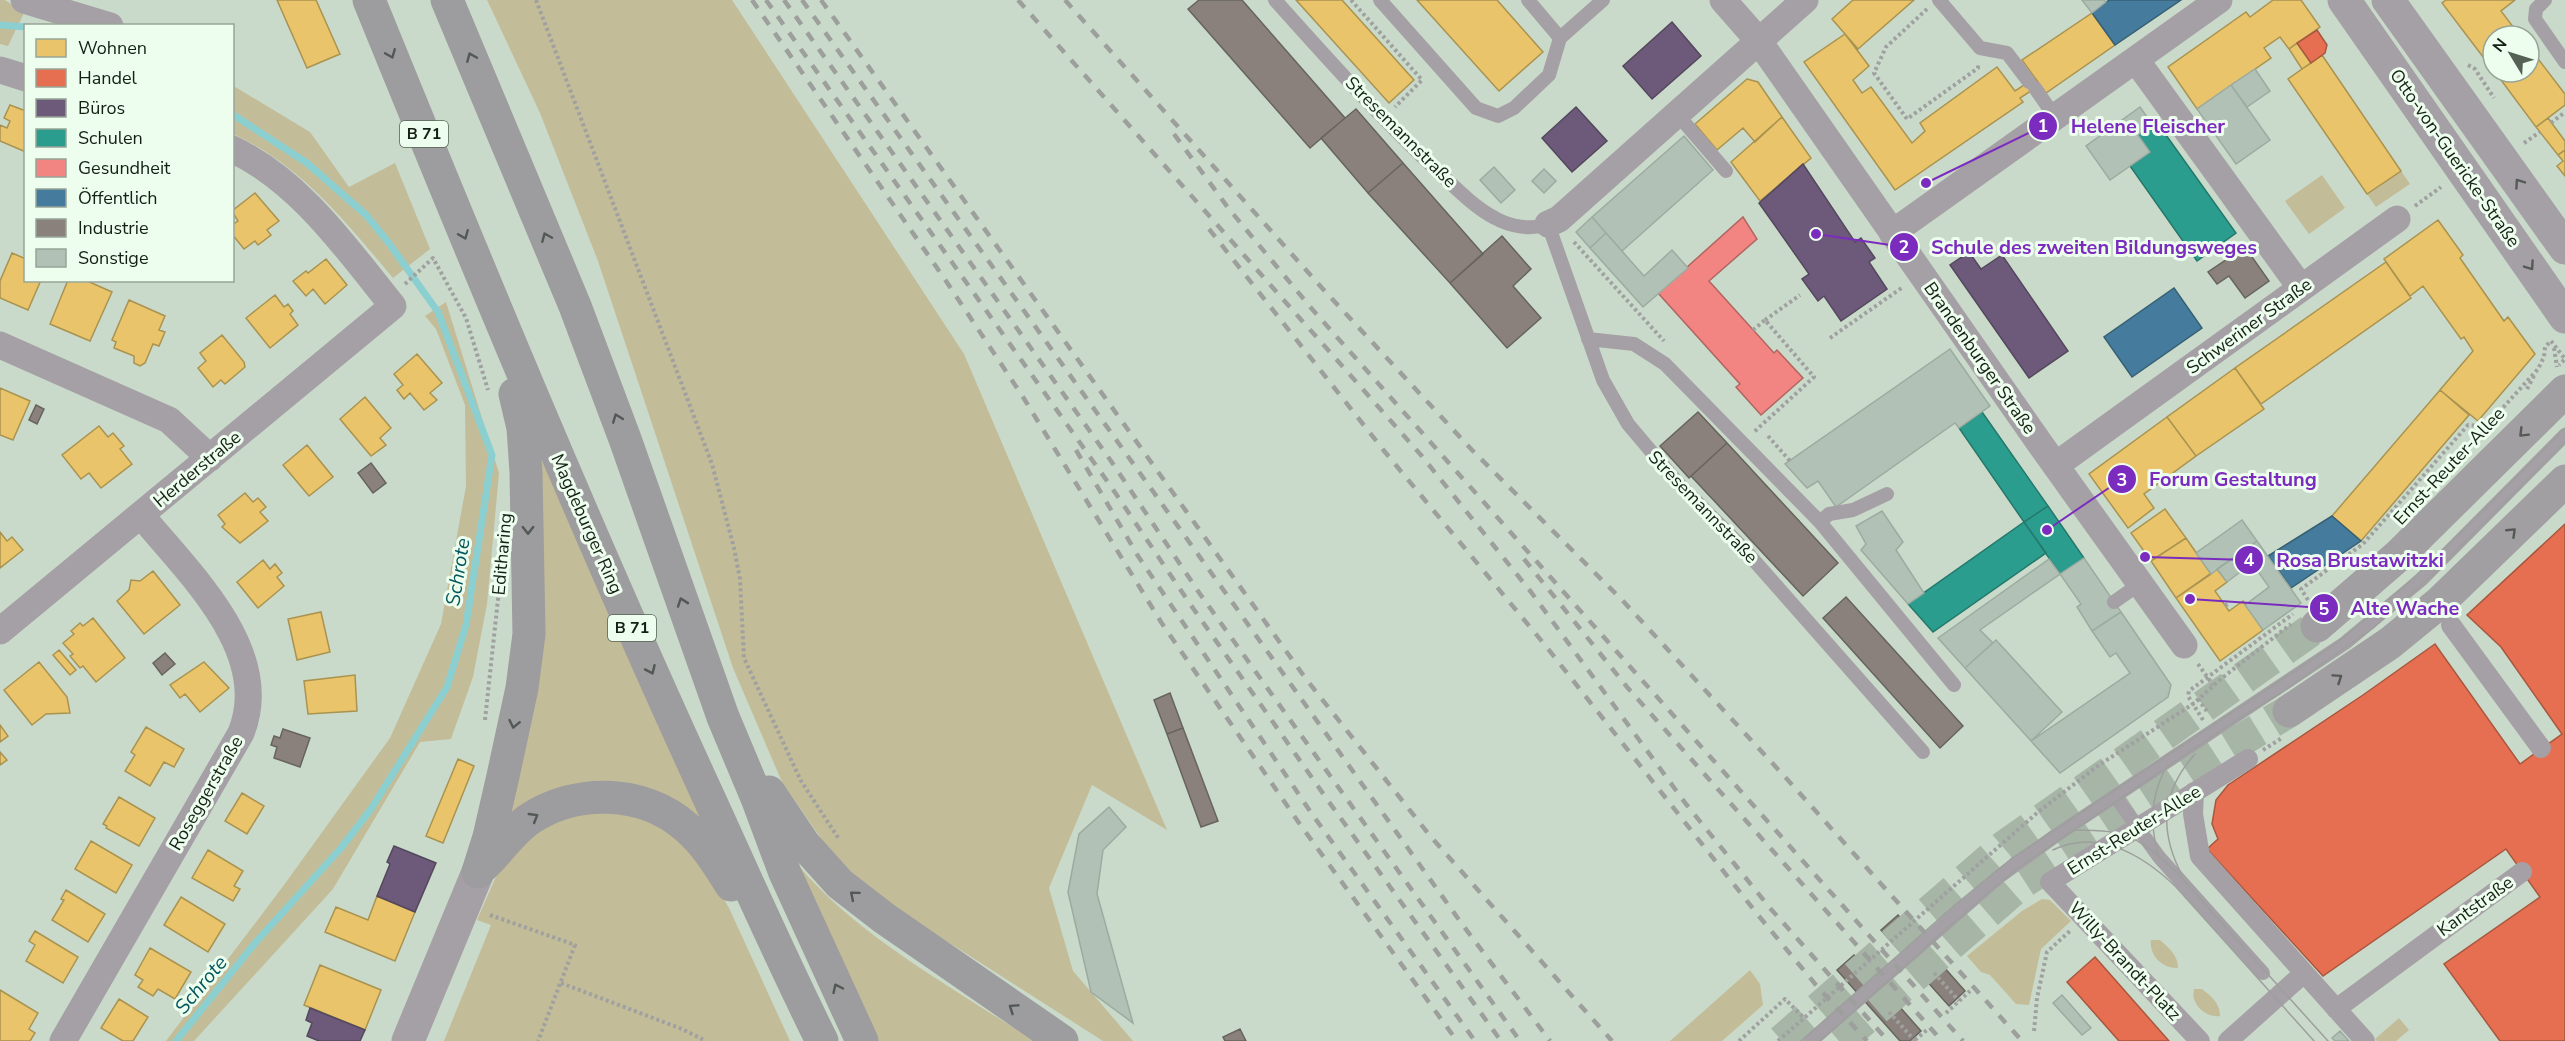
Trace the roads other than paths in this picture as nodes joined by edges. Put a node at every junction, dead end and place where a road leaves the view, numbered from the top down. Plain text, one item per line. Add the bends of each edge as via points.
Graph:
1 (369, 0) edge
2 (447, 0) edge
3 (1275, 0) edge
4 (1380, 0) edge
5 (1528, 0) edge
6 (1603, 0) edge
7 (1723, 0) edge
8 (1805, 0) edge
9 (2219, 0) edge
10 (2344, 0) edge
11 (2545, 0) edge
12 (1934, 4) edge
13 (2399, 4) edge
14 (39, 10) edge
15 (101, 24) edge
16 (1560, 38) junction
17 (1758, 40) junction
18 (2136, 60) junction
19 (2565, 62) edge
20 (0, 70) edge
21 (24, 77) edge
22 (1677, 114) junction
23 (2055, 117) junction
24 (234, 150) edge
25 (1726, 171) dead end
26 (2397, 219) road end
27 (1552, 223) junction
28 (1892, 233) junction
29 (2565, 248) edge
30 (478, 269) junction
31 (2301, 288) junction
32 (2558, 328) edge
33 (1588, 339) junction
34 (0, 345) edge
35 (2562, 367) edge
36 (2565, 435) edge
37 (210, 458) junction
38 (2056, 465) junction
39 (2565, 481) edge
40 (1887, 494) dead end
41 (141, 515) junction
42 (1820, 522) junction
43 (2141, 583) junction
44 (2114, 602) dead end
45 (2311, 608) tunnel mouth
46 (2451, 625) dead end
47 (0, 631) edge
48 (2184, 645) dead end
49 (1954, 684) dead end
50 (2289, 711) tunnel mouth
51 (723, 717) junction
52 (2541, 748) dead end
53 (1923, 752) dead end
54 (2248, 759) dead end
55 (2194, 792) junction
56 (2115, 796) junction
57 (2139, 827) junction
58 (478, 872) junction
59 (2522, 872) dead end
60 (2050, 882) joint
61 (2263, 973) dead end
62 (2297, 981) junction
63 (793, 983) junction
64 (2336, 1009) junction
65 (63, 1041) edge
66 (408, 1041) edge
67 (822, 1041) edge
68 (862, 1041) edge
69 (1062, 1041) edge
70 (1811, 1041) edge
71 (2200, 1041) edge
72 (2228, 1041) edge
73 (2365, 1041) edge

1 -> 30 highway, Magdeburger Ring / B 71
51 -> 2 highway via 575,306
3 - 27 lane, Stresemannstraße via 1383,118 1493,217 1523,227
4 - 16 lane via 1476,108 1498,116 1514,108 1549,75
5 - 16 lane
6 - 16 lane
7 - 17 street, Brandenburger Straße
8 - 17 street
9 - 18 street
10 -> 32 street, Otto-von-Guericke-Straße
11 - 19 lane via 2536,9 2535,19
12 - 23 lane via 1980,48 2007,53
29 -> 13 street, Otto-von-Guericke-Straße
14 - 15 street
17 - 22 street
17 - 28 street, Brandenburger Straße
18 - 23 street
18 - 31 street
20 - 21 street
22 - 25 lane
22 - 27 street
23 - 28 street
24 - 37 street, Herderstraße via 286,183 342,242 393,306
26 - 31 street, Schweriner Straße
27 - 33 lane, Stresemannstraße
28 - 38 street, Brandenburger Straße
30 -> 58 highway via 523,428 529,634 506,766
30 -> 63 highway, Magdeburger Ring / B 71 via 665,703
31 - 38 street, Schweriner Straße
33 - 42 lane via 1626,342 1656,356
33 - 53 lane, Stresemannstraße via 1610,394 1647,448 1743,548
34 - 37 street via 169,420
35 -> 45 main road, Ernst-Reuter-Allee via 2399,555
36 - 56 lane via 2421,579 2345,643
37 - 41 street, Herderstraße
38 - 43 street, Brandenburger Straße
50 -> 39 main road via 2390,643 2439,603
40 - 42 lane via 1853,510 1829,514
41 - 47 street, Herderstraße
41 - 65 street, Roseggerstraße via 231,630 245,670 247,712 241,733
42 - 49 lane
43 - 44 lane
43 - 48 street, Brandenburger Straße
46 - 52 street
68 -> 51 highway via 785,873
69 -> 51 highway via 876,912 834,877 792,828
54 - 55 street, Ernst-Reuter-Allee
55 - 57 street, Ernst-Reuter-Allee
55 - 62 street via 2193,814 2200,856
56 - 57 lane
56 - 70 lane via 2000,876
57 - 60 street, Ernst-Reuter-Allee
57 - 61 lane via 2159,857
58 -> 63 highway via 526,821 550,808 599,797 639,802 676,819 701,842
58 - 66 street
59 - 64 street, Kantstraße
60 - 71 street, Willy-Brandt-Platz
62 - 64 street
62 - 72 street
63 - 67 highway, Magdeburger Ring / B 71
64 - 73 street

